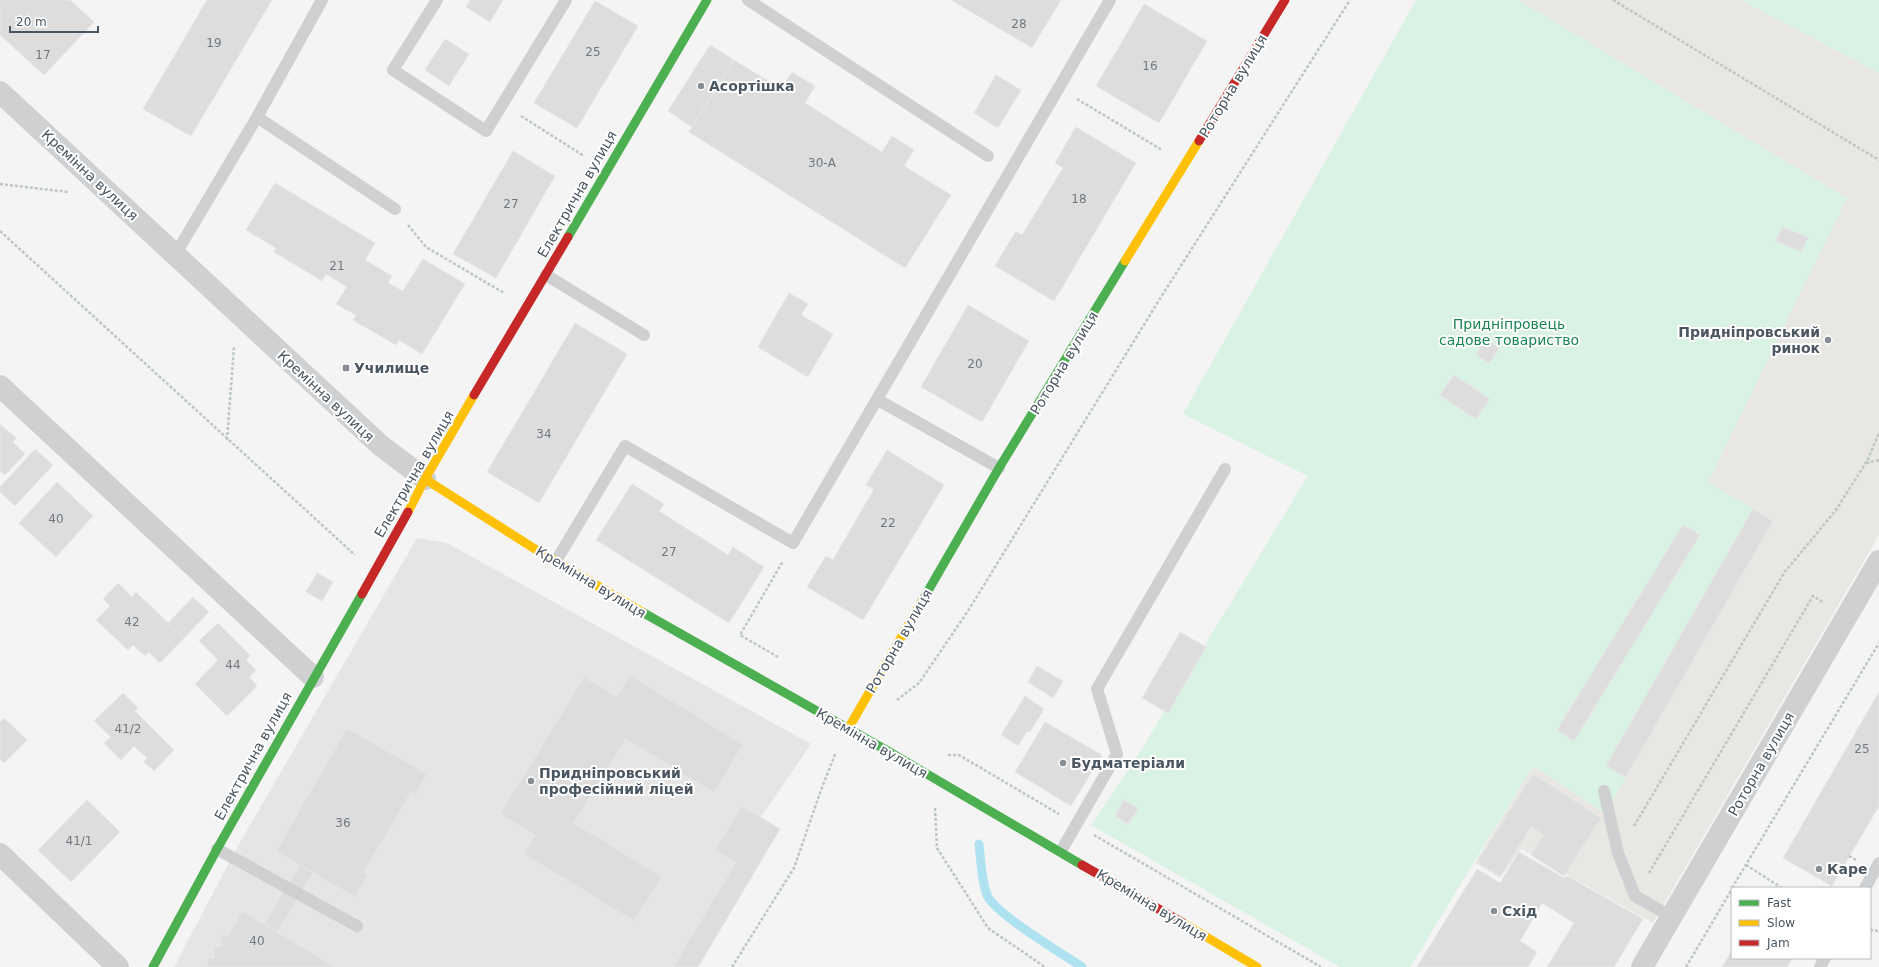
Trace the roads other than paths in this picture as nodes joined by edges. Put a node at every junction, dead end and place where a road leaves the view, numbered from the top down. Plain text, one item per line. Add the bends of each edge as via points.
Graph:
1 (322, 0) edge
2 (437, 0) edge
3 (566, 0) edge
4 (707, 0) edge
5 (748, 0) edge
6 (1110, 0) edge
7 (1285, 0) edge
8 (0, 92) edge
9 (257, 116) junction
10 (988, 156) dead end
11 (395, 209) road end
12 (175, 254) junction
13 (546, 275) junction
14 (644, 335) dead end
15 (0, 386) edge
16 (878, 400) junction
17 (999, 468) junction
18 (1225, 469) dead end
19 (426, 479) junction
20 (556, 561) junction
21 (1879, 561) edge
22 (313, 677) junction
23 (848, 729) junction
24 (1604, 791) dead end
25 (217, 849) junction
26 (1061, 851) junction
27 (0, 854) edge
28 (1879, 863) edge
29 (1866, 887) edge
30 (1672, 917) junction
31 (357, 926) dead end
32 (118, 967) edge
33 (153, 967) edge
34 (1258, 967) edge
35 (1642, 967) edge

1 - 9 lane
2 - 3 lane via 393,70 486,131
4 - 13 street, Електрична вулиця
5 - 10 lane
6 - 16 lane
7 - 17 street, Роторна вулиця
8 - 12 street, Кремінна вулиця
9 - 11 lane
9 - 12 lane
12 - 19 street, Кремінна вулиця via 380,445
13 - 14 lane
13 - 19 street, Електрична вулиця
15 - 22 street
16 - 17 lane
16 - 20 lane via 793,543 625,446
17 - 23 street, Роторна вулиця
18 - 26 lane via 1097,689 1117,754
19 - 20 street, Кремінна вулиця
19 - 22 street, Електрична вулиця
20 - 23 street, Кремінна вулиця
21 - 30 street, Роторна вулиця
22 - 25 street, Електрична вулиця
23 - 26 street, Кремінна вулиця
24 - 30 lane via 1618,853 1635,896
25 - 31 lane
25 - 33 street, Електрична вулиця
26 - 34 street, Кремінна вулиця
27 - 32 street
28 - 29 lane
30 - 35 street, Роторна вулиця

